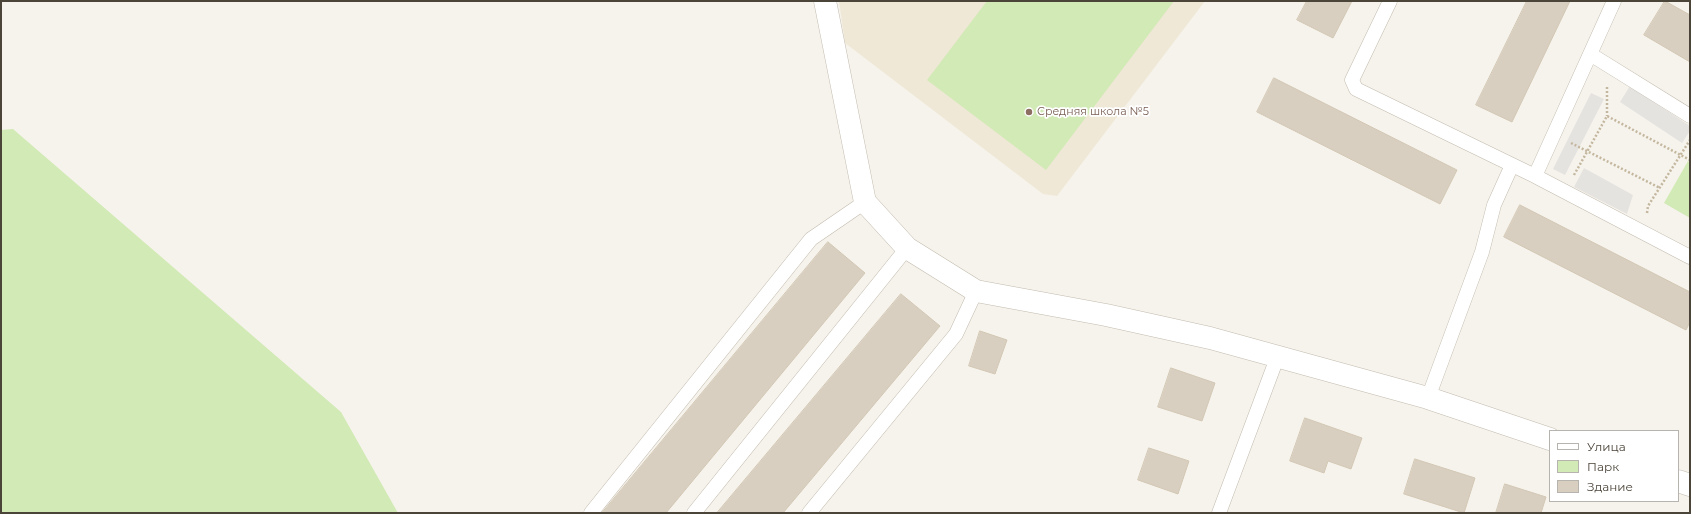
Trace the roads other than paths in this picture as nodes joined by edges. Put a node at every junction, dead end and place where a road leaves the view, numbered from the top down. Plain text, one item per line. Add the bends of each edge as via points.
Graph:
1 (825, 1) edge
2 (1390, 1) edge
3 (1614, 1) edge
4 (1590, 54) junction
5 (1690, 116) edge
6 (1512, 165) junction
7 (1535, 176) junction
8 (865, 202) junction
9 (907, 248) junction
10 (1690, 257) edge
11 (976, 291) junction
12 (1277, 358) junction
13 (1428, 398) junction
14 (1549, 439) edge
15 (1679, 481) edge
16 (1690, 485) edge
17 (591, 513) edge
18 (694, 513) edge
19 (809, 513) edge
20 (1219, 513) edge

1 - 8 street
2 - 6 lane via 1352,80 1356,89
3 - 4 lane
4 - 5 lane
4 - 7 lane
6 - 7 lane
6 - 13 lane via 1494,205 1482,252
7 - 10 lane
8 - 9 street
8 - 17 lane via 810,239
9 - 11 street
9 - 18 lane
11 - 12 street via 1106,315 1210,338
11 - 19 lane via 956,334
12 - 13 street
12 - 20 lane
13 - 14 street
15 - 16 street

